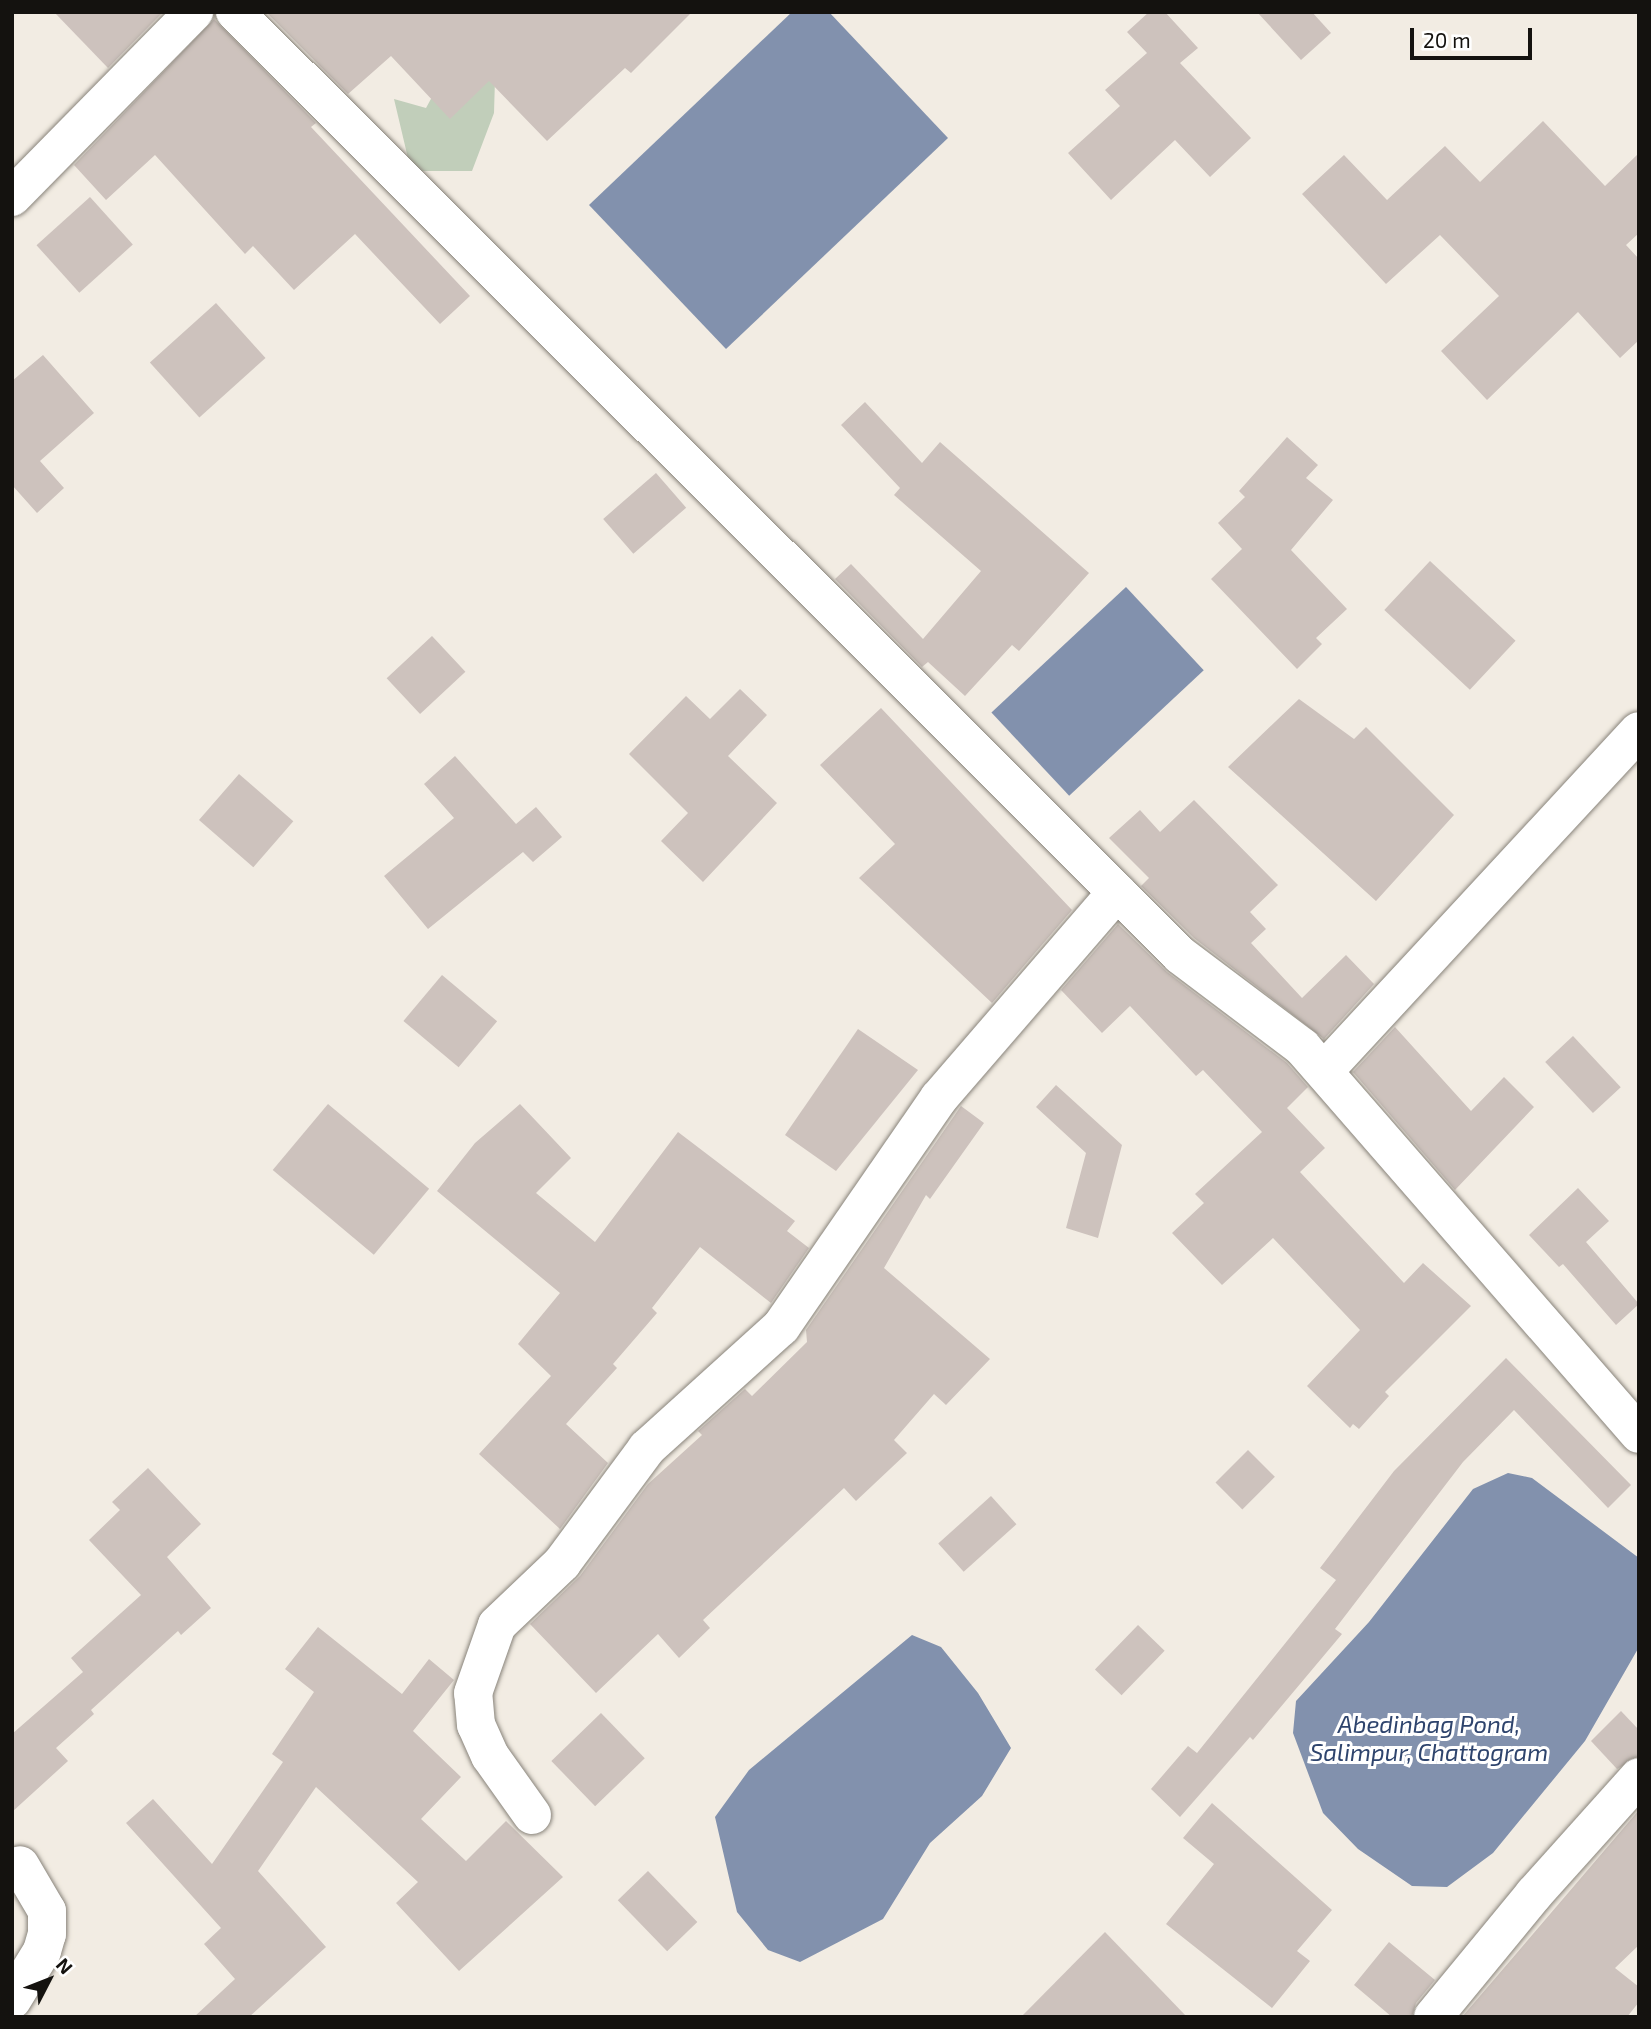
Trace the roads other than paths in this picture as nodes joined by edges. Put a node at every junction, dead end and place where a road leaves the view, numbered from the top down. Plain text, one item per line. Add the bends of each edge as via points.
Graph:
1 (194, 12) edge
2 (235, 12) edge
3 (12, 197) edge
4 (1639, 731) edge
5 (1116, 892) junction
6 (1324, 1071) junction
7 (1639, 1434) edge
8 (1639, 1777) edge
9 (531, 1815) dead end
10 (20, 1866) dead end
11 (12, 2000) edge
12 (1433, 2017) edge

1 - 3 street
2 - 5 street
4 - 6 street
5 - 6 street via 1180,956 1302,1047
5 - 9 street via 939,1098 780,1327 647,1448 562,1563 497,1625 473,1693 476,1725 490,1756
6 - 7 street
8 - 12 street
10 - 11 street via 47,1911 47,1934 42,1951

